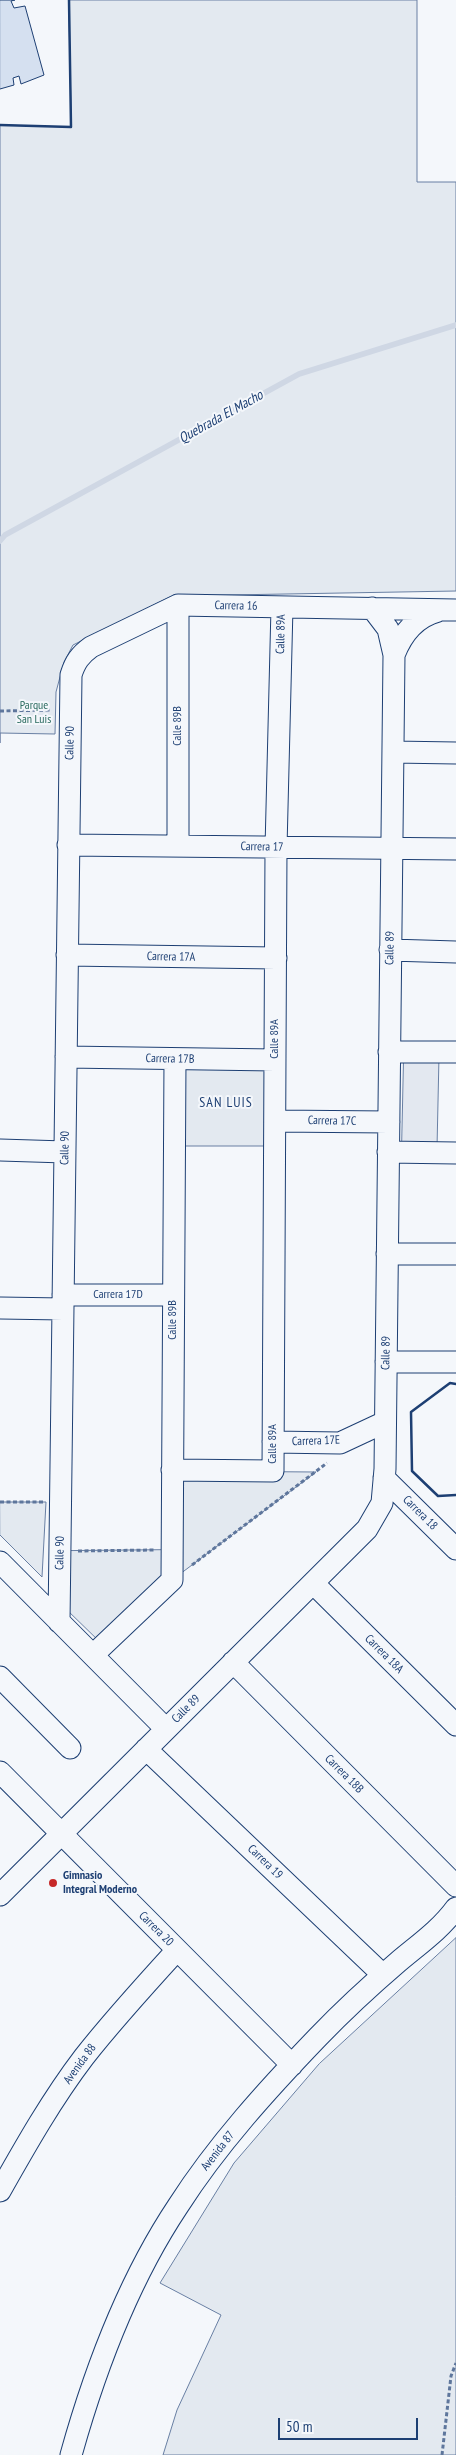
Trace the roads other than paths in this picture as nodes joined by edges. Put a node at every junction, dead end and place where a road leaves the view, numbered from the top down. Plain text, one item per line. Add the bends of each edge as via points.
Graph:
1 (178, 605) junction
2 (282, 607) junction
3 (372, 608) junction
4 (449, 610) edge
5 (394, 655) junction
6 (71, 675) joint
7 (393, 752) junction
8 (456, 753) edge
9 (68, 845) junction
10 (178, 846) junction
11 (276, 848) junction
12 (392, 849) junction
13 (456, 850) edge
14 (390, 950) junction
15 (456, 952) edge
16 (67, 955) junction
17 (276, 958) junction
18 (389, 1052) junction
19 (456, 1052) edge
20 (66, 1057) junction
21 (174, 1059) junction
22 (275, 1060) junction
23 (275, 1121) junction
24 (389, 1122) junction
25 (0, 1150) edge
26 (65, 1152) junction
27 (388, 1152) junction
28 (456, 1153) edge
29 (387, 1254) junction
30 (456, 1254) edge
31 (174, 1295) junction
32 (63, 1302) junction
33 (0, 1308) edge
34 (386, 1362) junction
35 (456, 1362) edge
36 (385, 1422) junction
37 (273, 1442) junction
38 (172, 1470) junction
39 (384, 1478) junction
40 (456, 1549) edge
41 (0, 1562) edge
42 (312, 1583) junction
43 (59, 1622) junction
44 (92, 1655) junction
45 (233, 1662) junction
46 (0, 1677) edge
47 (456, 1725) edge
48 (166, 1729) junction
49 (70, 1748) dead end
50 (146, 1749) junction
51 (0, 1772) edge
52 (61, 1833) junction
53 (456, 1886) edge
54 (0, 1896) edge
55 (456, 1908) edge
56 (177, 1950) junction
57 (383, 1975) junction
58 (292, 2065) junction
59 (0, 2191) edge
60 (70, 2455) edge

1 - 2 street, Carrera 16
1 - 6 street, Carrera 16 via 91,647 81,655
1 - 10 street, Calle 89B
2 - 3 street, Carrera 16
2 - 11 street, Calle 89A
3 - 4 street, Carrera 16
3 - 5 street, Calle 89 via 388,629
4 - 5 street, Calle 89 via 431,612 412,625
5 - 7 street, Calle 89
6 - 9 street, Calle 90
7 - 8 street
7 - 12 street, Calle 89
9 - 10 street, Carrera 17
9 - 16 street, Calle 90
10 - 11 street, Carrera 17
11 - 12 street, Carrera 17
11 - 17 street, Calle 89A
12 - 13 street, Carrera 17
12 - 14 street, Calle 89
14 - 15 street
14 - 18 street, Calle 89
16 - 17 street, Carrera 17A
16 - 20 street, Calle 90
17 - 22 street, Calle 89A
18 - 19 street
18 - 24 street, Calle 89
20 - 21 street, Carrera 17B
20 - 26 street, Calle 90
21 - 22 street, Carrera 17B
21 - 31 street, Calle 89B
22 - 23 street, Calle 89A
23 - 24 street, Carrera 17C
23 - 37 street, Calle 89A
24 - 27 street, Calle 89
25 - 26 street
26 - 32 street, Calle 90
27 - 28 street
27 - 29 street, Calle 89
29 - 30 street
29 - 34 street, Calle 89
31 - 32 street, Carrera 17D
31 - 38 street, Calle 89B
32 - 33 street, Carrera 17D
32 - 43 street, Calle 90
34 - 35 street
34 - 36 street, Calle 89
36 - 37 street, Carrera 17E via 340,1443
36 - 39 street, Calle 89
37 - 38 street, Calle 89A via 273,1471
38 - 44 street, Calle 89B via 172,1580
39 - 40 street, Carrera 18
39 - 42 street, Calle 89 via 382,1503 374,1520
41 - 43 street
42 - 45 street, Calle 89
42 - 47 street, Carrera 18A
43 - 44 street
44 - 48 street
45 - 48 street, Calle 89
45 - 53 street, Carrera 18B
46 - 49 street
48 - 50 street, Calle 89
50 - 52 street, Calle 89
50 - 57 street, Carrera 19
51 - 52 street, Carrera 20
52 - 54 street, Calle 89
52 - 56 street, Carrera 20
55 - 57 street, Avenida 87 via 438,1929
56 - 58 street, Carrera 20
56 - 59 street, Avenida 88 via 83,2059 31,2137
57 - 58 street, Avenida 87
58 - 60 street, Avenida 87 via 196,2179 162,2232 118,2320 92,2384

